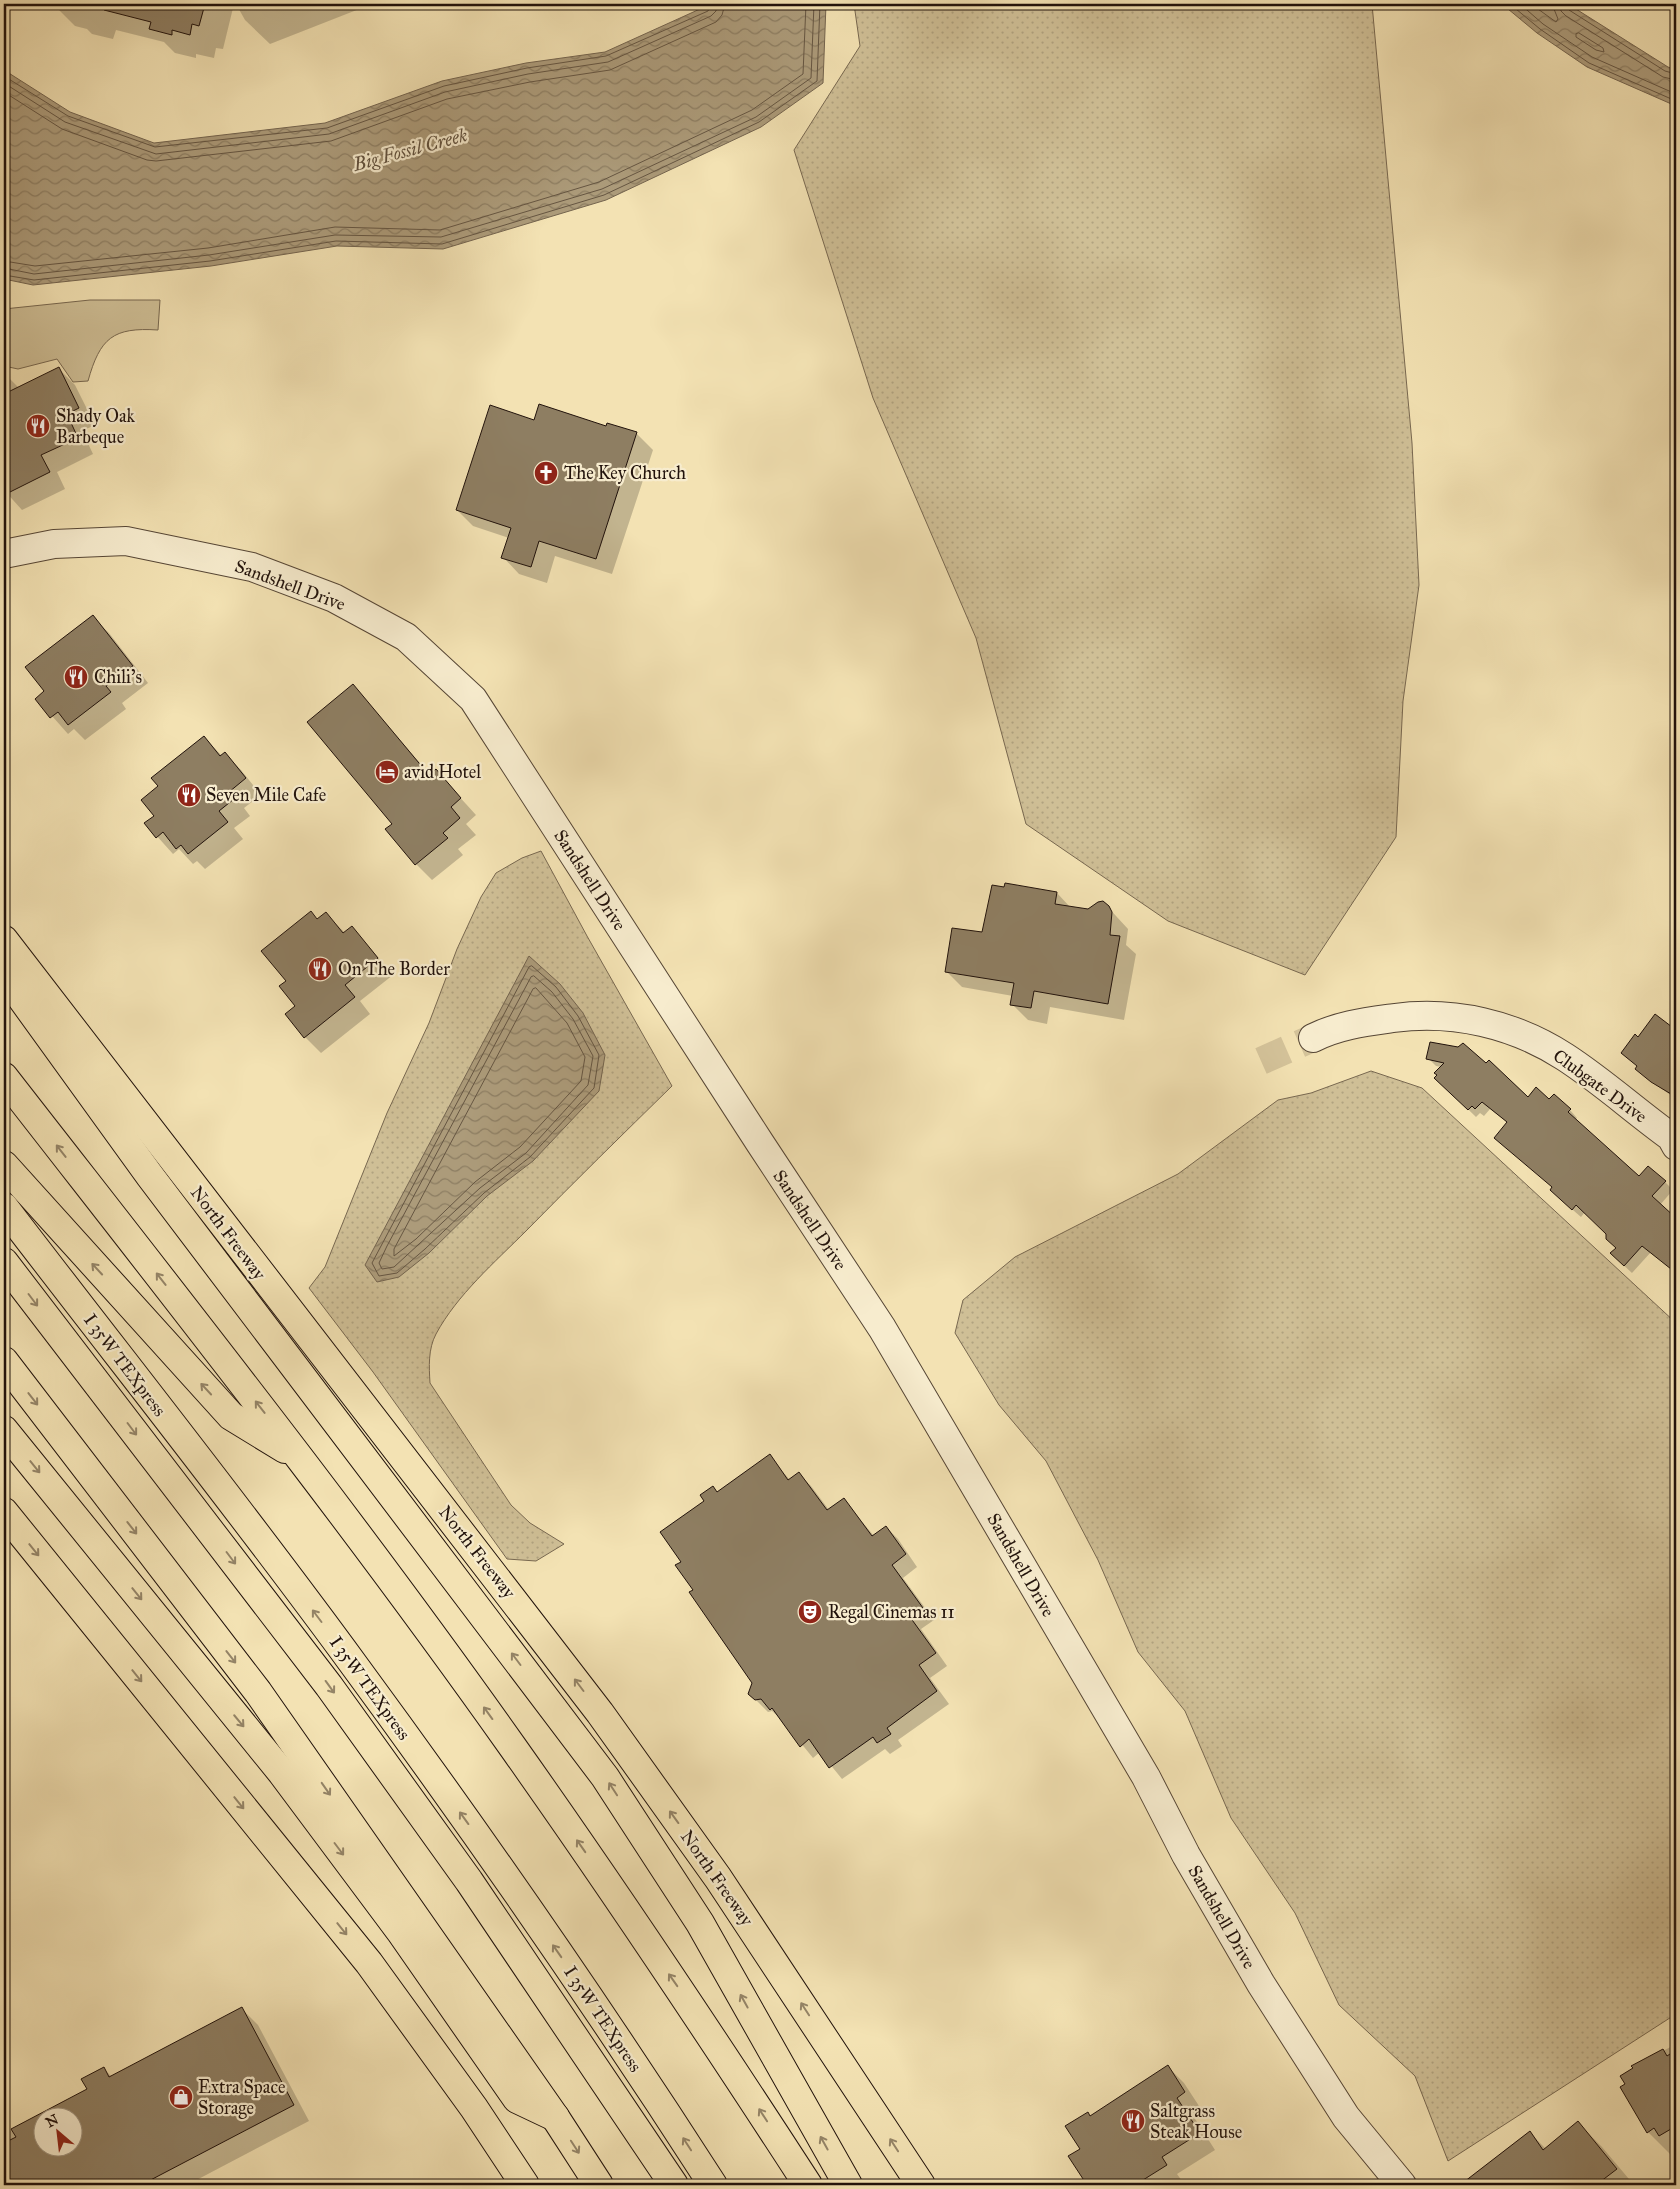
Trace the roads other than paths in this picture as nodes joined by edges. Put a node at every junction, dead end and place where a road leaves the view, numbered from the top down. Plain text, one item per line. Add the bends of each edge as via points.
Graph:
1 (4, 554) edge
2 (4, 940) edge
3 (4, 974) edge
4 (1313, 1038) tunnel mouth
5 (4, 1077) edge
6 (1675, 1140) edge
7 (4, 1165) edge
8 (4, 1207) edge
9 (4, 1262) edge
10 (4, 1360) edge
11 (4, 1430) edge
12 (301, 1459) junction
13 (4, 1512) edge
14 (555, 2117) junction
15 (526, 2185) edge
16 (599, 2185) edge
17 (674, 2185) edge
18 (713, 2185) edge
19 (808, 2185) edge
20 (848, 2185) edge
21 (921, 2185) edge
22 (1402, 2185) edge

1 - 22 street, Sandshell Drive via 54,544 126,541 252,567 334,598 406,637 474,699 882,1328 1146,1777 1186,1855 1261,1984 1346,2117
21 -> 2 main road, North Freeway via 718,1878 600,1714
20 -> 3 main road via 700,1923 605,1777 150,1176
4 - 6 street, Clubgate Drive via 1356,1023 1417,1015 1469,1018 1531,1040 1564,1056
12 -> 5 main road
12 -> 7 main road via 231,1416
18 -> 8 main road, I 35W TEXpress via 616,2036 354,1664
9 -> 17 main road, I 35W TEXpress via 328,1686 469,1881
10 -> 14 main road via 258,1692
11 -> 14 main road via 282,1773 400,1931 516,2099
19 -> 12 main road via 714,2039 511,1745
13 -> 15 main road via 369,1963
14 -> 16 main road

